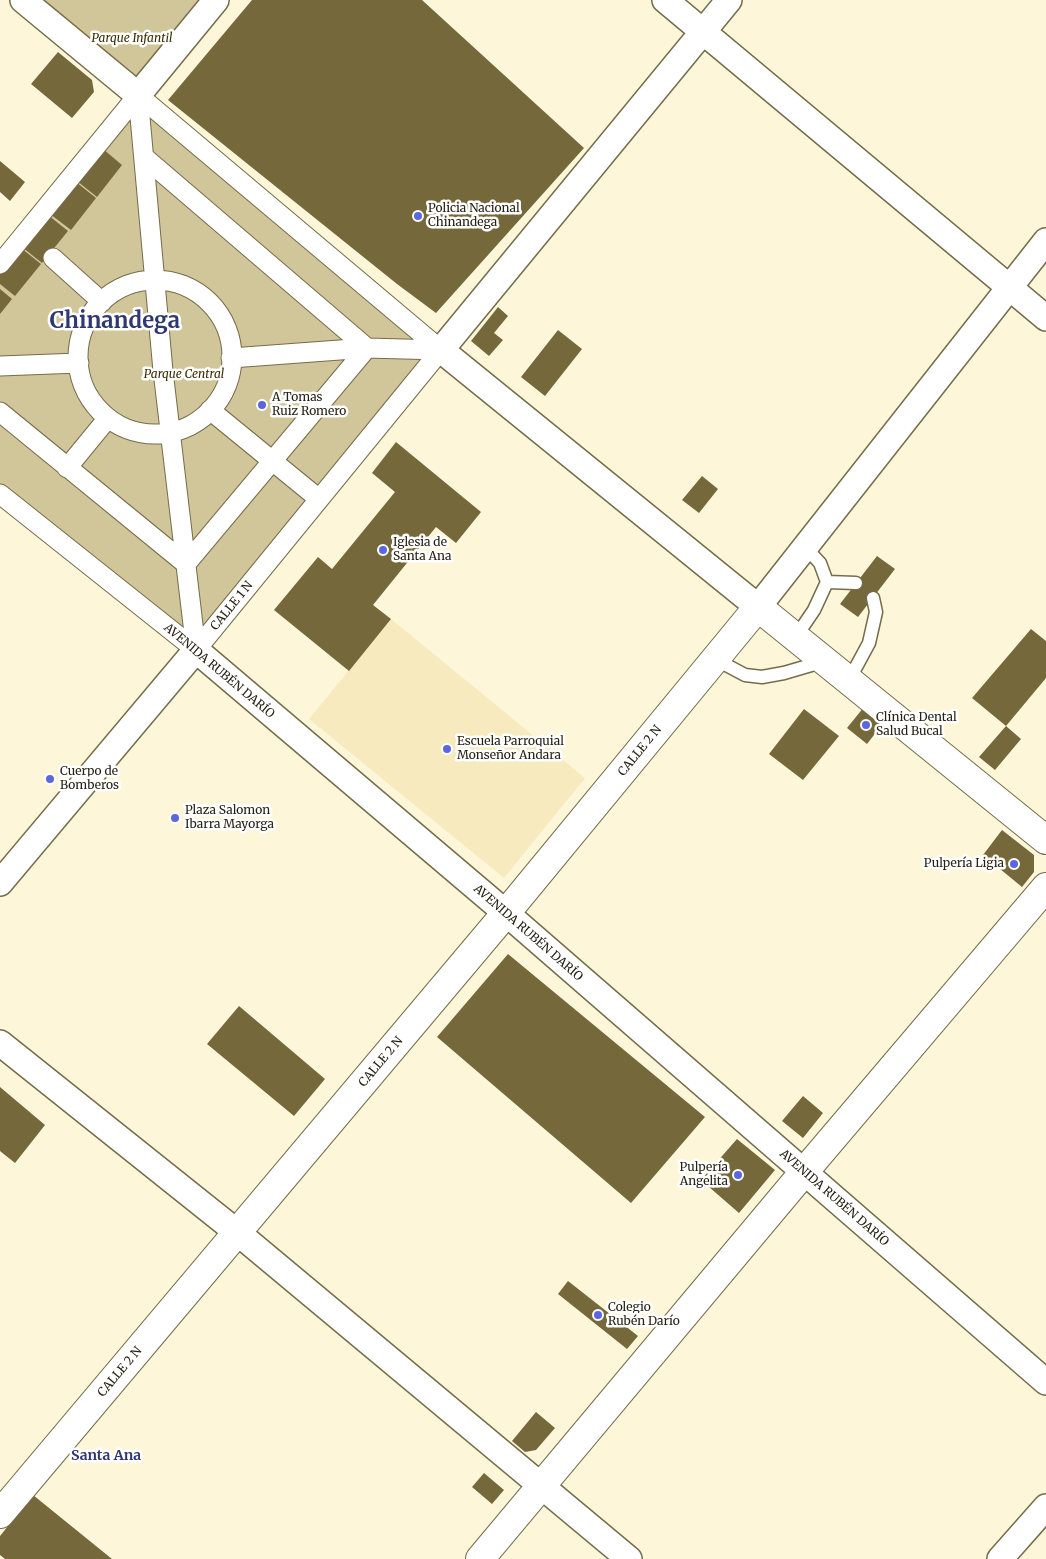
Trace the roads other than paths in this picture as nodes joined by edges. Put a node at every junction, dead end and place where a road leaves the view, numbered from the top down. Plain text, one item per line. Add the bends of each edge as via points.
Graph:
1 (23, 0) edge
2 (216, 0) edge
3 (665, 0) edge
4 (729, 0) edge
5 (703, 31) junction
6 (138, 95) junction
7 (144, 157) junction
8 (1046, 241) edge
9 (53, 258) dead end
10 (0, 264) edge
11 (155, 280) junction
12 (1008, 287) junction
13 (102, 302) junction
14 (1046, 318) edge
15 (367, 348) junction
16 (441, 350) junction
17 (232, 358) junction
18 (79, 363) junction
19 (0, 366) edge
20 (210, 410) junction
21 (0, 412) edge
22 (108, 418) junction
23 (170, 432) junction
24 (272, 461) junction
25 (67, 468) junction
26 (0, 494) edge
27 (319, 499) junction
28 (806, 548) junction
29 (186, 564) junction
30 (827, 582) junction
31 (856, 584) dead end
32 (873, 598) dead end
33 (758, 607) junction
34 (795, 638) junction
35 (196, 650) junction
36 (715, 659) junction
37 (825, 661) junction
38 (848, 680) junction
39 (1046, 840) edge
40 (0, 883) edge
41 (1046, 887) edge
42 (506, 913) junction
43 (0, 1043) edge
44 (804, 1172) junction
45 (238, 1233) junction
46 (1046, 1382) edge
47 (542, 1486) junction
48 (1046, 1507) edge
49 (0, 1514) edge
50 (480, 1559) edge
51 (629, 1559) edge
52 (1000, 1559) edge

1 - 6 street
2 - 6 street
3 - 5 street
4 - 5 street
5 - 12 street
5 - 16 street
6 - 7 street
6 - 10 street
6 - 16 street
7 - 11 street
7 - 15 street
8 - 12 street
9 - 13 street
11 - 13 street via 140,281 116,290
11 - 17 street via 167,280 192,288 212,304 226,326
11 - 23 street
12 - 14 street
12 - 28 street
13 - 18 street via 83,328
15 - 16 street
15 - 17 street
15 - 24 street
16 - 27 street, CALLE 1 N
16 - 33 street
17 - 20 street via 230,377
18 - 19 street
18 - 22 street via 81,378 91,400
20 - 23 street via 201,419
20 - 24 street
21 - 25 street
22 - 23 street via 130,430 154,434
22 - 25 street
23 - 29 street
24 - 27 street
24 - 29 street
25 - 29 street
26 - 35 street, AVENIDA RUBÉN DARÍO
27 - 35 street, CALLE 1 N
28 - 30 lane via 820,563
28 - 33 street
29 - 35 street
30 - 31 lane
30 - 34 lane via 814,610
32 - 38 lane via 876,612 869,644
33 - 34 street
33 - 36 street, CALLE 2 N
34 - 37 street
35 - 40 street, CALLE 1 N
35 - 42 street, AVENIDA RUBÉN DARÍO
36 - 37 lane via 745,675 762,677
36 - 42 street, CALLE 2 N
37 - 38 street
38 - 39 street
41 - 44 street
42 - 44 street, AVENIDA RUBÉN DARÍO
42 - 45 street, CALLE 2 N
43 - 45 street
44 - 46 street, AVENIDA RUBÉN DARÍO
44 - 47 street
45 - 47 street
45 - 49 street, CALLE 2 N
47 - 50 street
47 - 51 street
48 - 52 street

